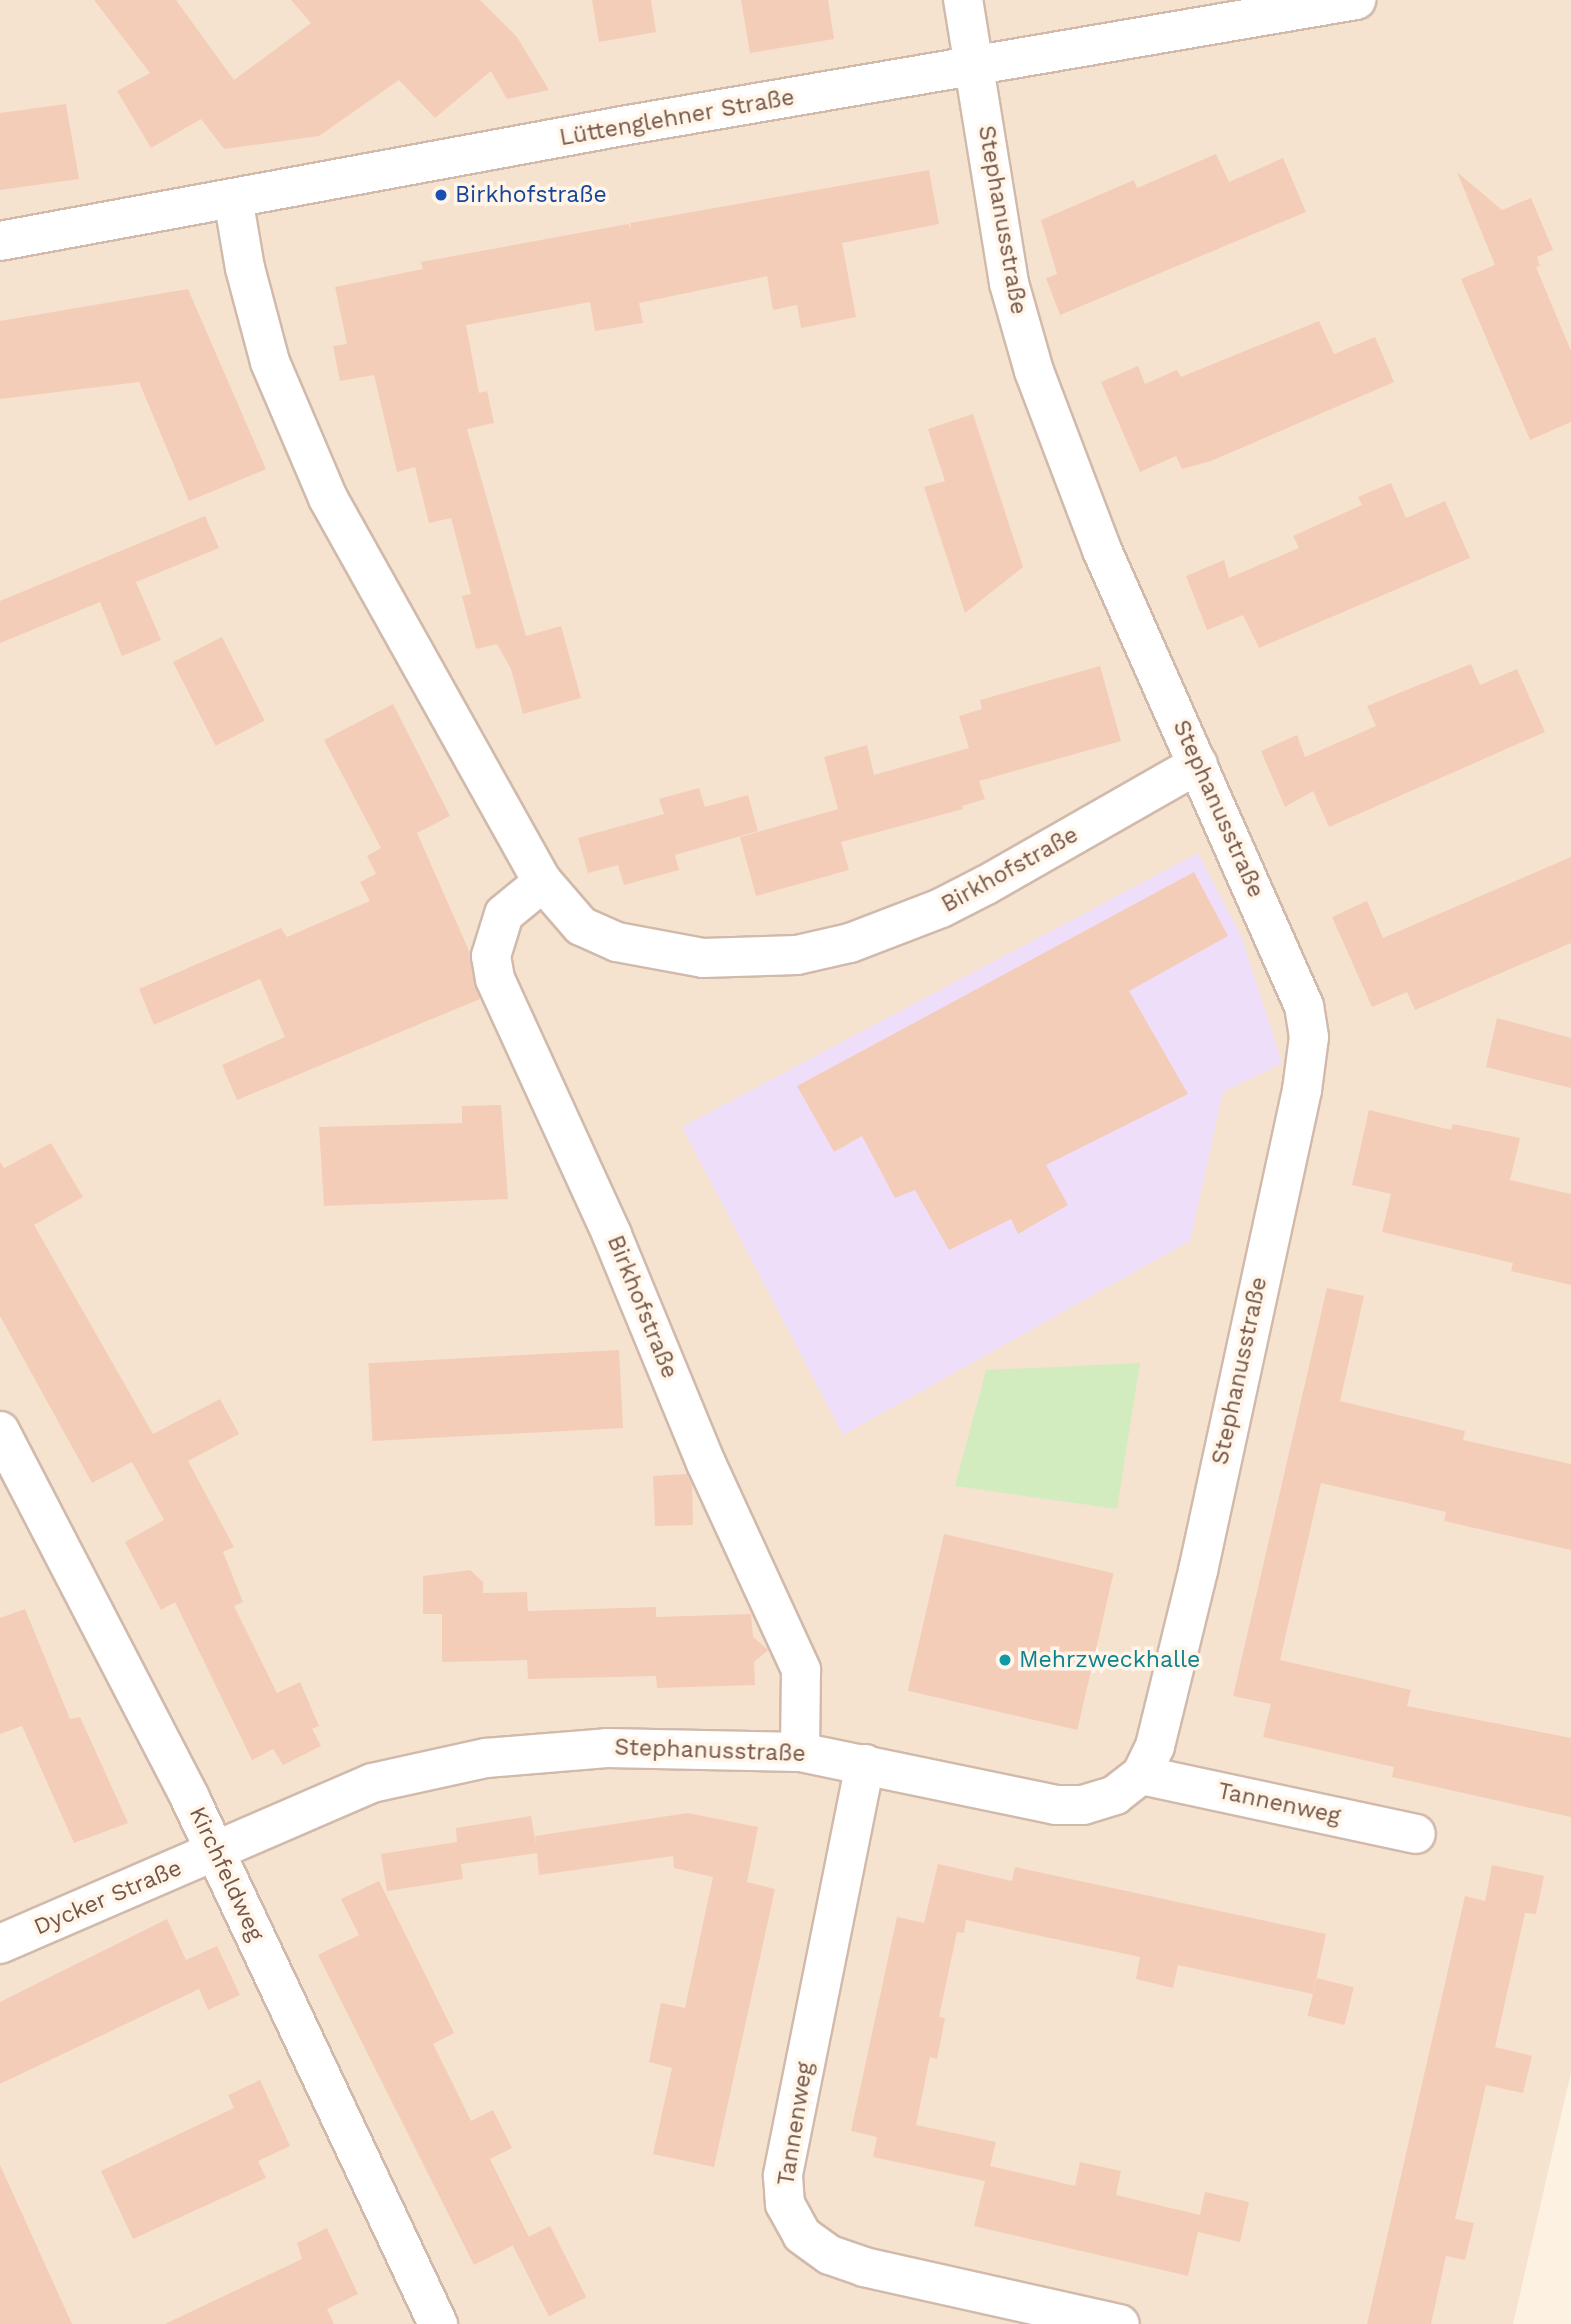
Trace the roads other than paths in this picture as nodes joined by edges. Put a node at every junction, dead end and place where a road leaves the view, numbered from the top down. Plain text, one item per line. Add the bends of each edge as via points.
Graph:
1 (963, 0) edge
2 (1356, 0) edge
3 (975, 67) junction
4 (233, 198) junction
5 (0, 240) edge
6 (1198, 764) junction
7 (543, 882) junction
8 (0, 1431) edge
9 (800, 1752) junction
10 (866, 1765) junction
11 (1141, 1775) junction
12 (1416, 1834) dead end
13 (216, 1853) junction
14 (0, 1944) edge
15 (438, 2324) edge
16 (1121, 2324) edge

1 - 3 street, Stephanusstraße
2 - 3 street, Lüttenglehner Straße
3 - 4 street, Lüttenglehner Straße
3 - 6 street, Stephanusstraße via 1009,283 1034,371 1097,538
4 - 5 street, Lüttenglehner Straße
4 - 7 street, Birkhofstraße via 245,268 270,362 328,498
6 - 7 street, Birkhofstraße via 941,908 850,943 797,955 703,958 617,942 581,926
6 - 11 street, Stephanusstraße via 1304,1006 1309,1037 1302,1090 1198,1571 1155,1746
7 - 9 street, Birkhofstraße via 504,914 491,956 495,979 801,1670
8 - 13 street, Kirchfeldweg
9 - 10 street, Stephanusstraße
9 - 13 street, Stephanusstraße via 607,1748 474,1760 372,1783
10 - 11 street, Stephanusstraße via 1055,1805 1083,1805 1115,1795
10 - 16 street, Tannenweg via 783,2176 785,2204 802,2235 831,2255 864,2267
11 - 12 street, Tannenweg
13 - 14 street, Dycker Straße
13 - 15 street, Kirchfeldweg

